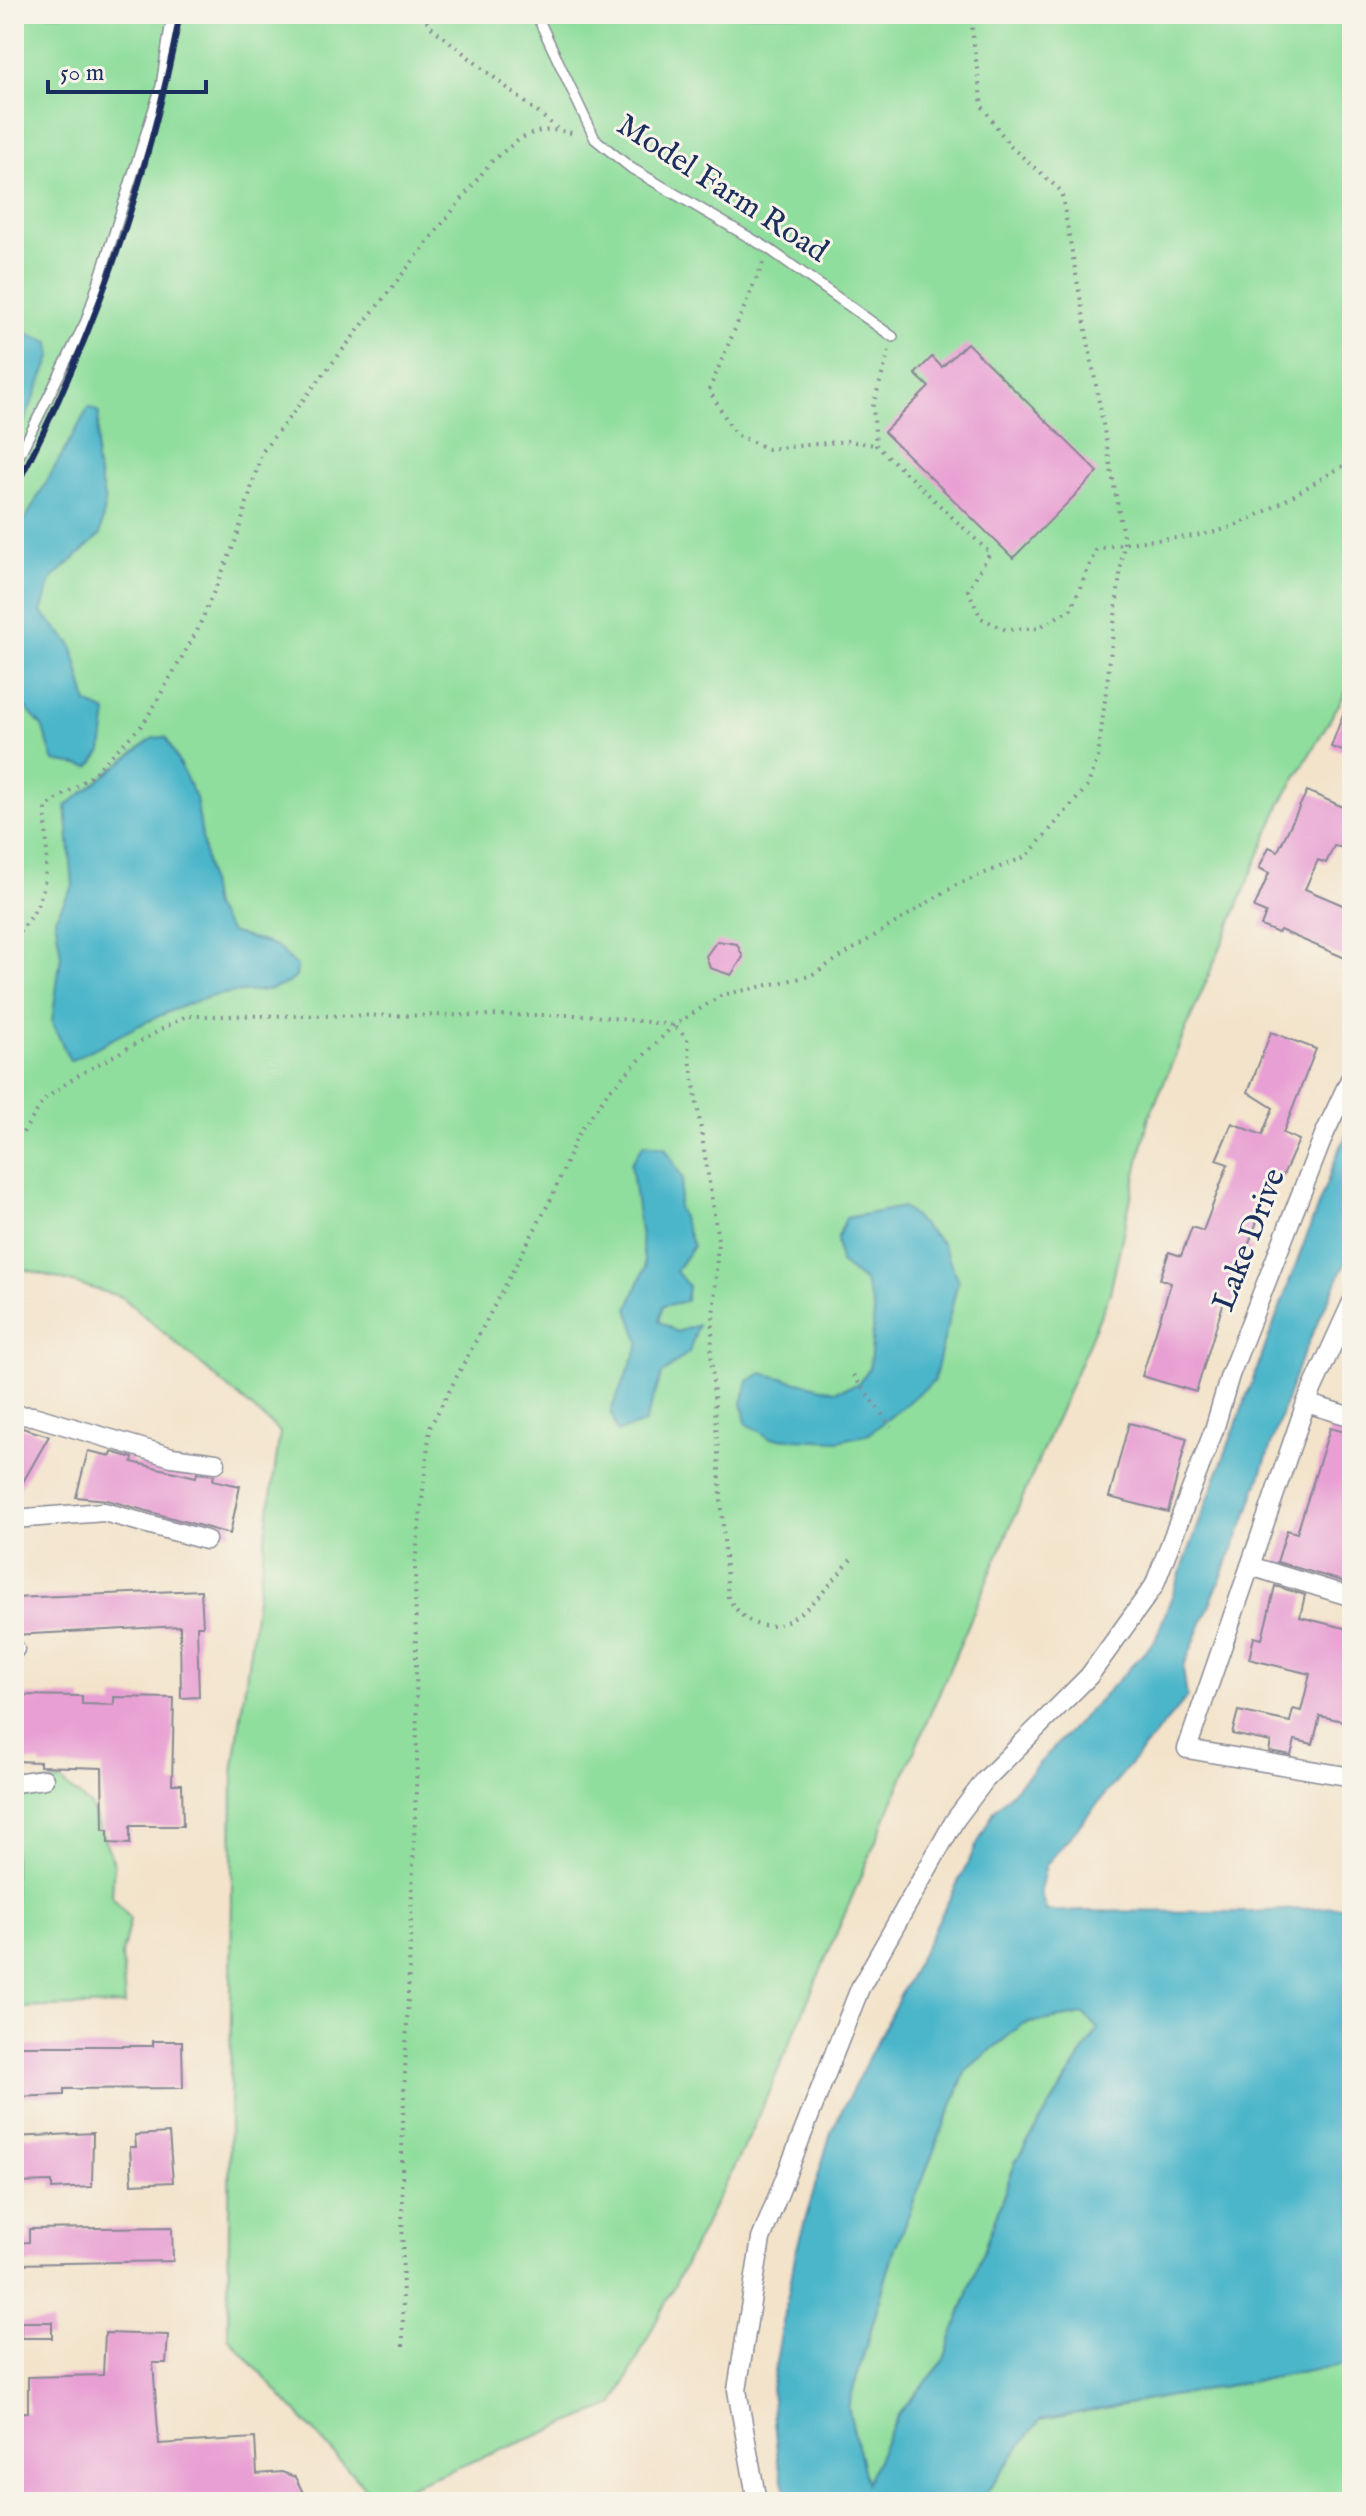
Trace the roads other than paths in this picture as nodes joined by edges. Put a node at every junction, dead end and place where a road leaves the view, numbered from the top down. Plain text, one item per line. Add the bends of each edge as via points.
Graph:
1 (172, 14) edge
2 (536, 14) edge
3 (893, 337) road end
4 (14, 466) edge
5 (1352, 1075) edge
6 (1352, 1302) edge
7 (1306, 1403) junction
8 (14, 1415) edge
9 (1352, 1417) edge
10 (216, 1463) dead end
11 (14, 1519) edge
12 (206, 1540) dead end
13 (1250, 1566) junction
14 (1352, 1597) edge
15 (1352, 1777) edge
16 (44, 1779) dead end
17 (14, 1783) edge
18 (757, 2502) edge

1 - 4 lane via 161,86 86,321
2 - 3 lane, Model Farm Road via 595,139 631,168 769,249
5 - 18 street, Lake Drive via 1235,1361 1154,1586 1089,1676 985,1780 955,1820 860,1988 761,2239 737,2390
6 - 7 street
7 - 9 street
7 - 13 street
8 - 10 street via 172,1457
11 - 12 street via 104,1512
13 - 14 street
13 - 15 street via 1187,1749
16 - 17 street

